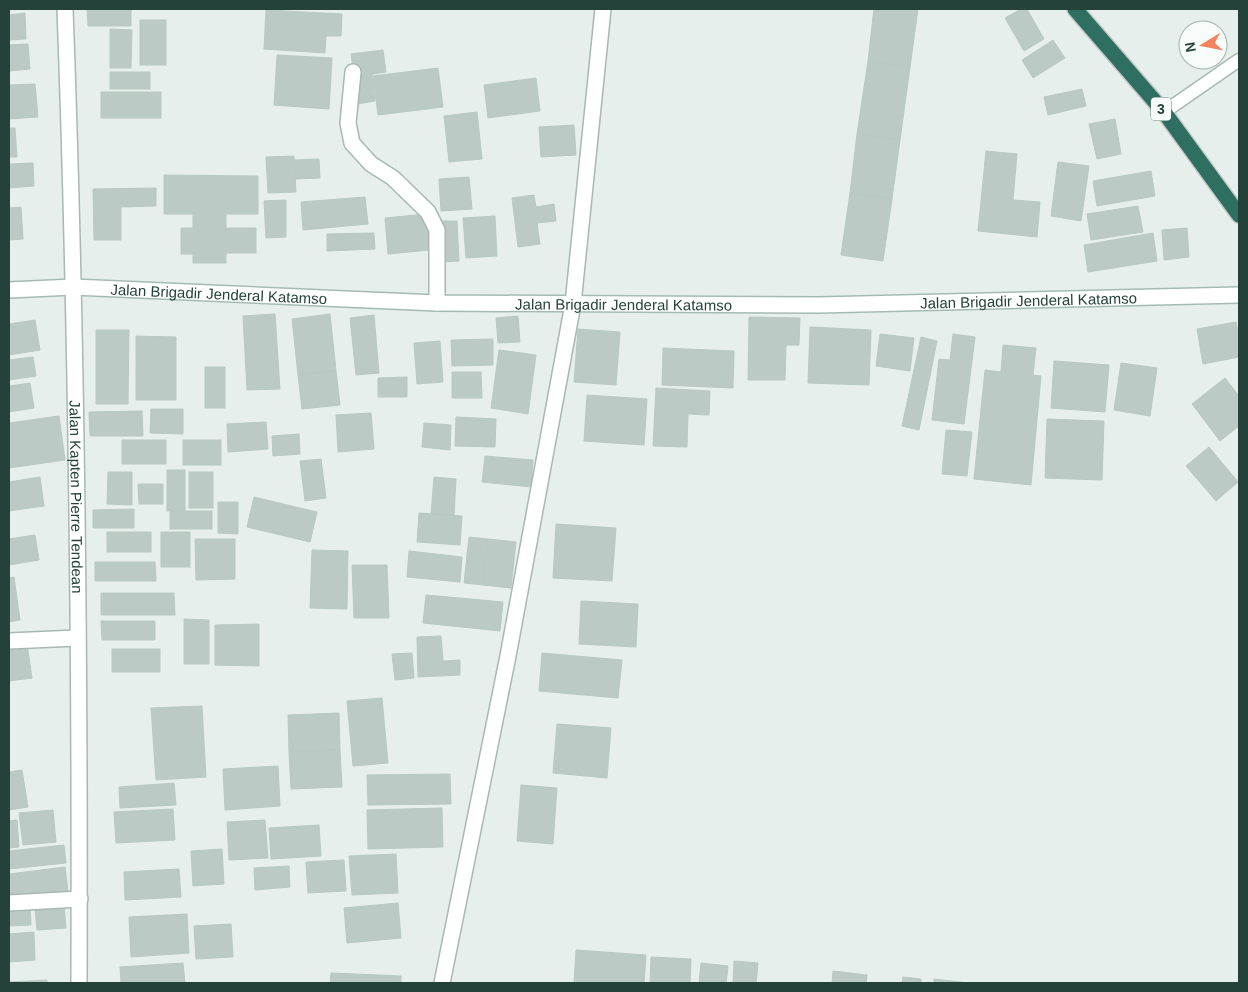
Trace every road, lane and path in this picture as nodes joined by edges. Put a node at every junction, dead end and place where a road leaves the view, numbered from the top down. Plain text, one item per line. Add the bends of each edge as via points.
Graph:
1 (65, 9) edge
2 (603, 9) edge
3 (1075, 9) edge
4 (1239, 60) edge
5 (353, 72) dead end
6 (1164, 112) junction
7 (1239, 215) edge
8 (73, 287) junction
9 (9, 290) edge
10 (1239, 295) edge
11 (437, 303) junction
12 (573, 304) junction
13 (78, 638) junction
14 (9, 641) edge
15 (80, 899) junction
16 (9, 903) edge
17 (80, 983) edge
18 (442, 983) edge

1 - 8 street, Jalan Kapten Pierre Tendean
2 - 12 street
3 - 6 highway, 3
4 - 6 lane
5 - 11 street via 348,122 352,143 371,164 393,178 428,212 437,230
6 - 7 highway, 3
8 - 9 street, Jalan Brigadir Jenderal Katamso
8 - 11 street, Jalan Brigadir Jenderal Katamso
8 - 13 street, Jalan Kapten Pierre Tendean
10 - 12 street, Jalan Brigadir Jenderal Katamso via 819,305
11 - 12 street, Jalan Brigadir Jenderal Katamso
12 - 18 street via 508,656
13 - 14 street
13 - 15 street, Jalan Kapten Pierre Tendean
15 - 16 street
15 - 17 street, Jalan Kapten Pierre Tendean

